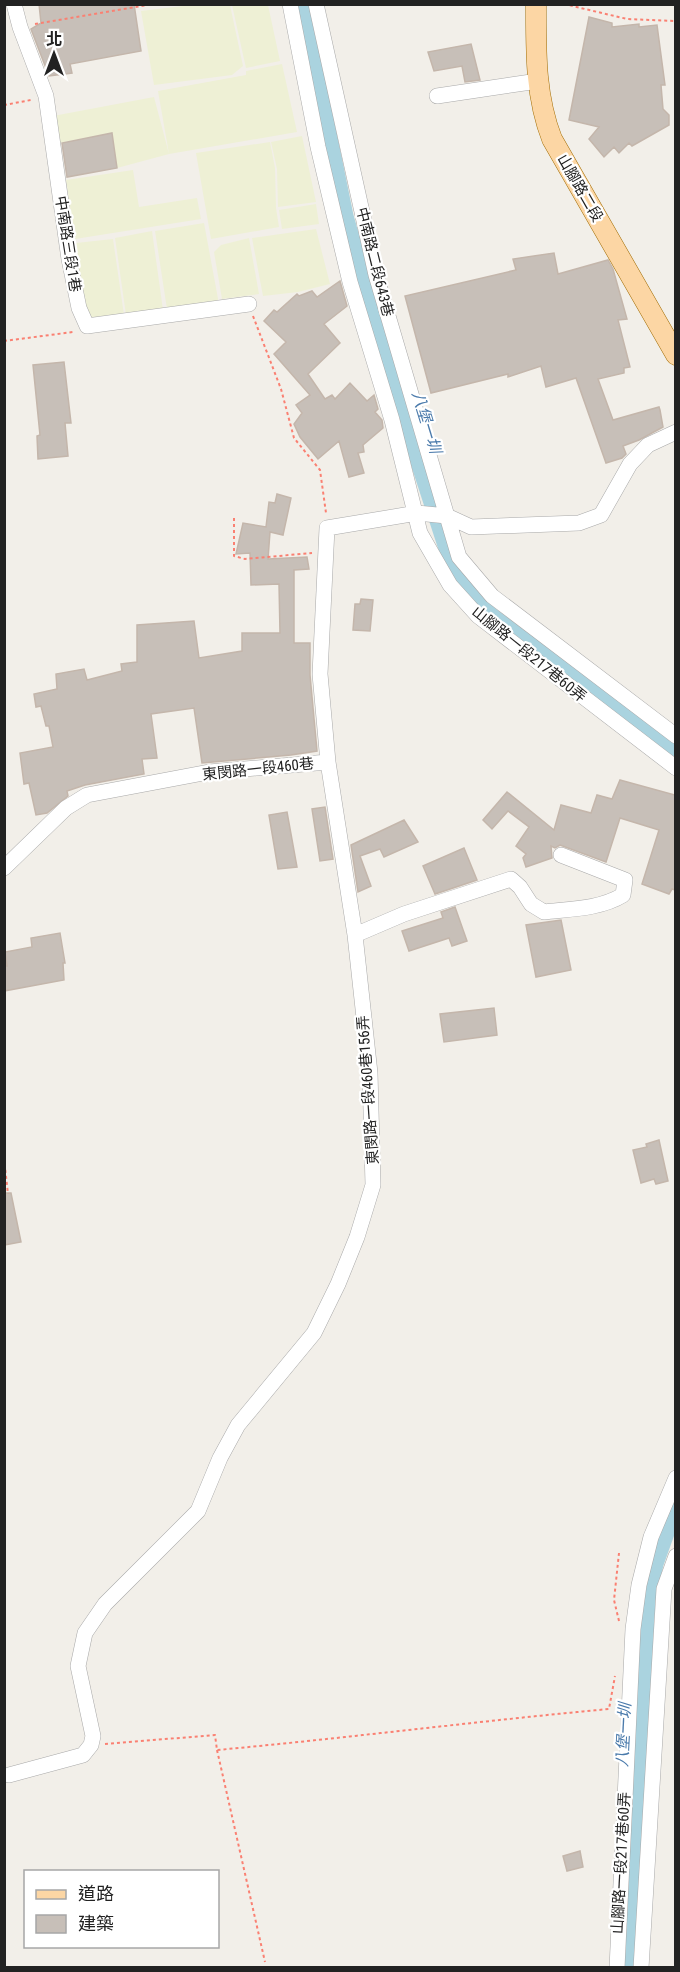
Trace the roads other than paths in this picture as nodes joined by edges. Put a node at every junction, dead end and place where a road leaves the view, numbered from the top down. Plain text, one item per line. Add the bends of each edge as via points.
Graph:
1 (14, 4) edge
2 (290, 4) edge
3 (316, 4) edge
4 (536, 4) edge
5 (538, 81) junction
6 (437, 96) dead end
7 (249, 304) road end
8 (675, 355) edge
9 (675, 432) edge
10 (417, 513) junction
11 (447, 516) junction
12 (675, 736) edge
13 (328, 762) junction
14 (675, 768) edge
15 (561, 855) dead end
16 (4, 868) edge
17 (354, 935) junction
18 (675, 1478) edge
19 (675, 1556) edge
20 (9, 1775) dead end
21 (622, 1843) junction
22 (648, 1845) junction
23 (616, 1968) edge
24 (641, 1968) edge

1 - 7 street, 中南路三段1巷 via 46,96 69,258 79,308 87,326
2 - 10 street, 山腳路一段217巷60弄 via 350,282
3 - 11 street, 中南路二段643巷 via 376,275
4 - 5 main road, 山腳路二段
5 - 6 street
5 - 8 main road, 山腳路二段 via 552,140
9 - 11 street via 648,445 630,464 601,515 579,523 471,527
10 - 11 street
10 - 13 street, 東閔路一段460巷 via 327,528 320,674
10 - 14 street, 山腳路一段217巷60弄 via 420,533 450,585 478,616
11 - 12 street, 中南路二段643巷 via 459,557 492,596
13 - 16 street, 東閔路一段460巷 via 209,772 87,795 66,808
13 - 17 street, 東閔路一段460巷156弄
15 - 17 street via 625,880 623,895 599,905 544,912 511,879
17 - 20 street, 東閔路一段460巷156弄 via 370,1073 373,1185 338,1284 314,1333 238,1425 198,1511 105,1604 85,1633 78,1666 93,1736 91,1745 83,1755
18 - 21 street, 山腳路一段217巷60弄 via 651,1537 639,1585 633,1629
19 - 22 street via 664,1589
21 - 22 street
21 - 23 street, 山腳路一段217巷60弄
22 - 24 street

